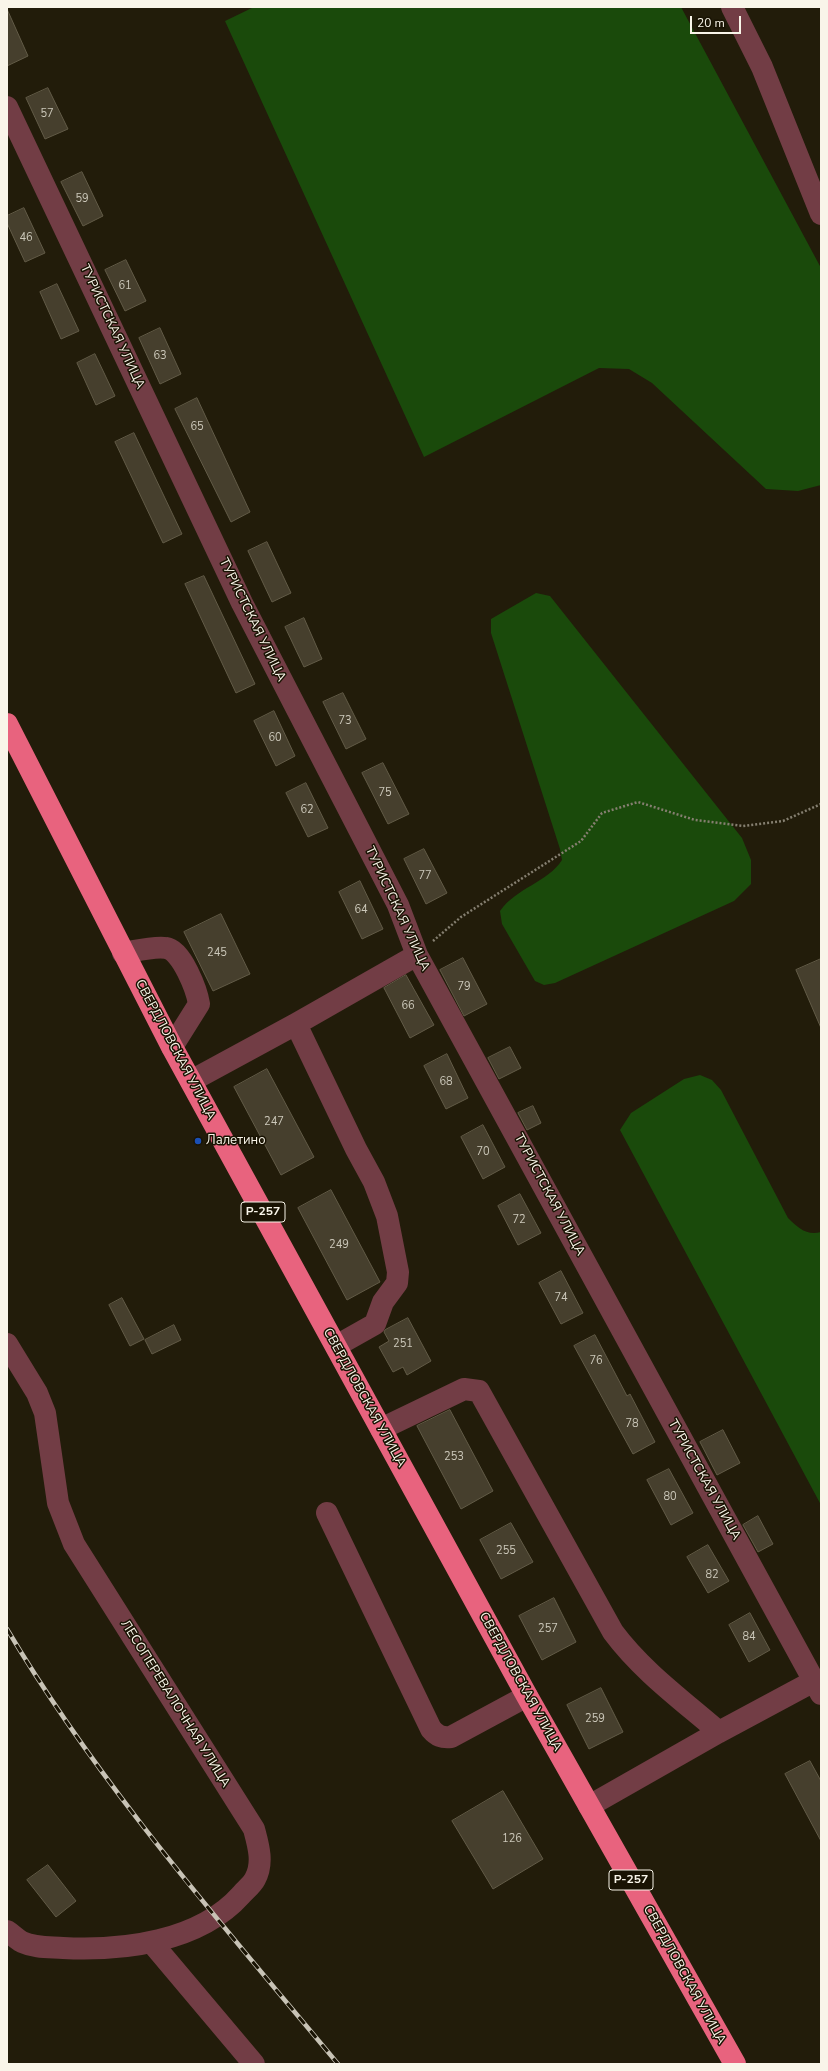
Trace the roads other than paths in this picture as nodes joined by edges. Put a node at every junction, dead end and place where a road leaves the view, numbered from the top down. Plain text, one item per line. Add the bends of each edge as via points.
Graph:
1 (732, 7) edge
2 (7, 107) edge
3 (821, 214) edge
4 (7, 724) edge
5 (123, 953) junction
6 (417, 955) junction
7 (296, 1024) junction
8 (172, 1047) junction
9 (191, 1080) junction
10 (7, 1344) edge
11 (336, 1346) junction
12 (381, 1428) junction
13 (327, 1513) dead end
14 (817, 1688) edge
15 (527, 1696) junction
16 (719, 1732) junction
17 (589, 1806) junction
18 (12, 1940) edge
19 (152, 1943) junction
20 (254, 2064) edge
21 (734, 2064) edge

1 - 3 street via 762,67
2 - 6 street, ТУРИСТСКАЯ УЛИЦА via 242,603 398,905
4 - 5 highway, СВЕРДЛОВСКАЯ УЛИЦА / Р-257
5 - 8 highway, СВЕРДЛОВСКАЯ УЛИЦА / Р-257
5 - 8 street via 166,948 176,952 197,991 199,1004
6 - 7 street
6 - 14 street, ТУРИСТСКАЯ УЛИЦА
7 - 9 street
7 - 11 street via 374,1182 387,1216 398,1272 397,1283 383,1302 375,1324
8 - 9 highway, СВЕРДЛОВСКАЯ УЛИЦА / Р-257
9 - 11 highway, СВЕРДЛОВСКАЯ УЛИЦА / Р-257
10 - 19 street, ЛЕСОПЕРЕВАЛОЧНАЯ УЛИЦА via 37,1393 45,1413 58,1503 74,1544 254,1829 260,1853 256,1879 233,1904 188,1931
11 - 12 highway, СВЕРДЛОВСКАЯ УЛИЦА / Р-257
12 - 15 highway, СВЕРДЛОВСКАЯ УЛИЦА / Р-257
12 - 16 street via 464,1389 479,1391 613,1632 643,1667
13 - 15 street via 436,1735 443,1738 451,1737
14 - 16 street
15 - 17 highway, СВЕРДЛОВСКАЯ УЛИЦА / Р-257
16 - 17 street
17 - 21 highway, СВЕРДЛОВСКАЯ УЛИЦА / Р-257
18 - 19 street, ЛЕСОПЕРЕВАЛОЧНАЯ УЛИЦА via 38,1947 80,1949
19 - 20 street

